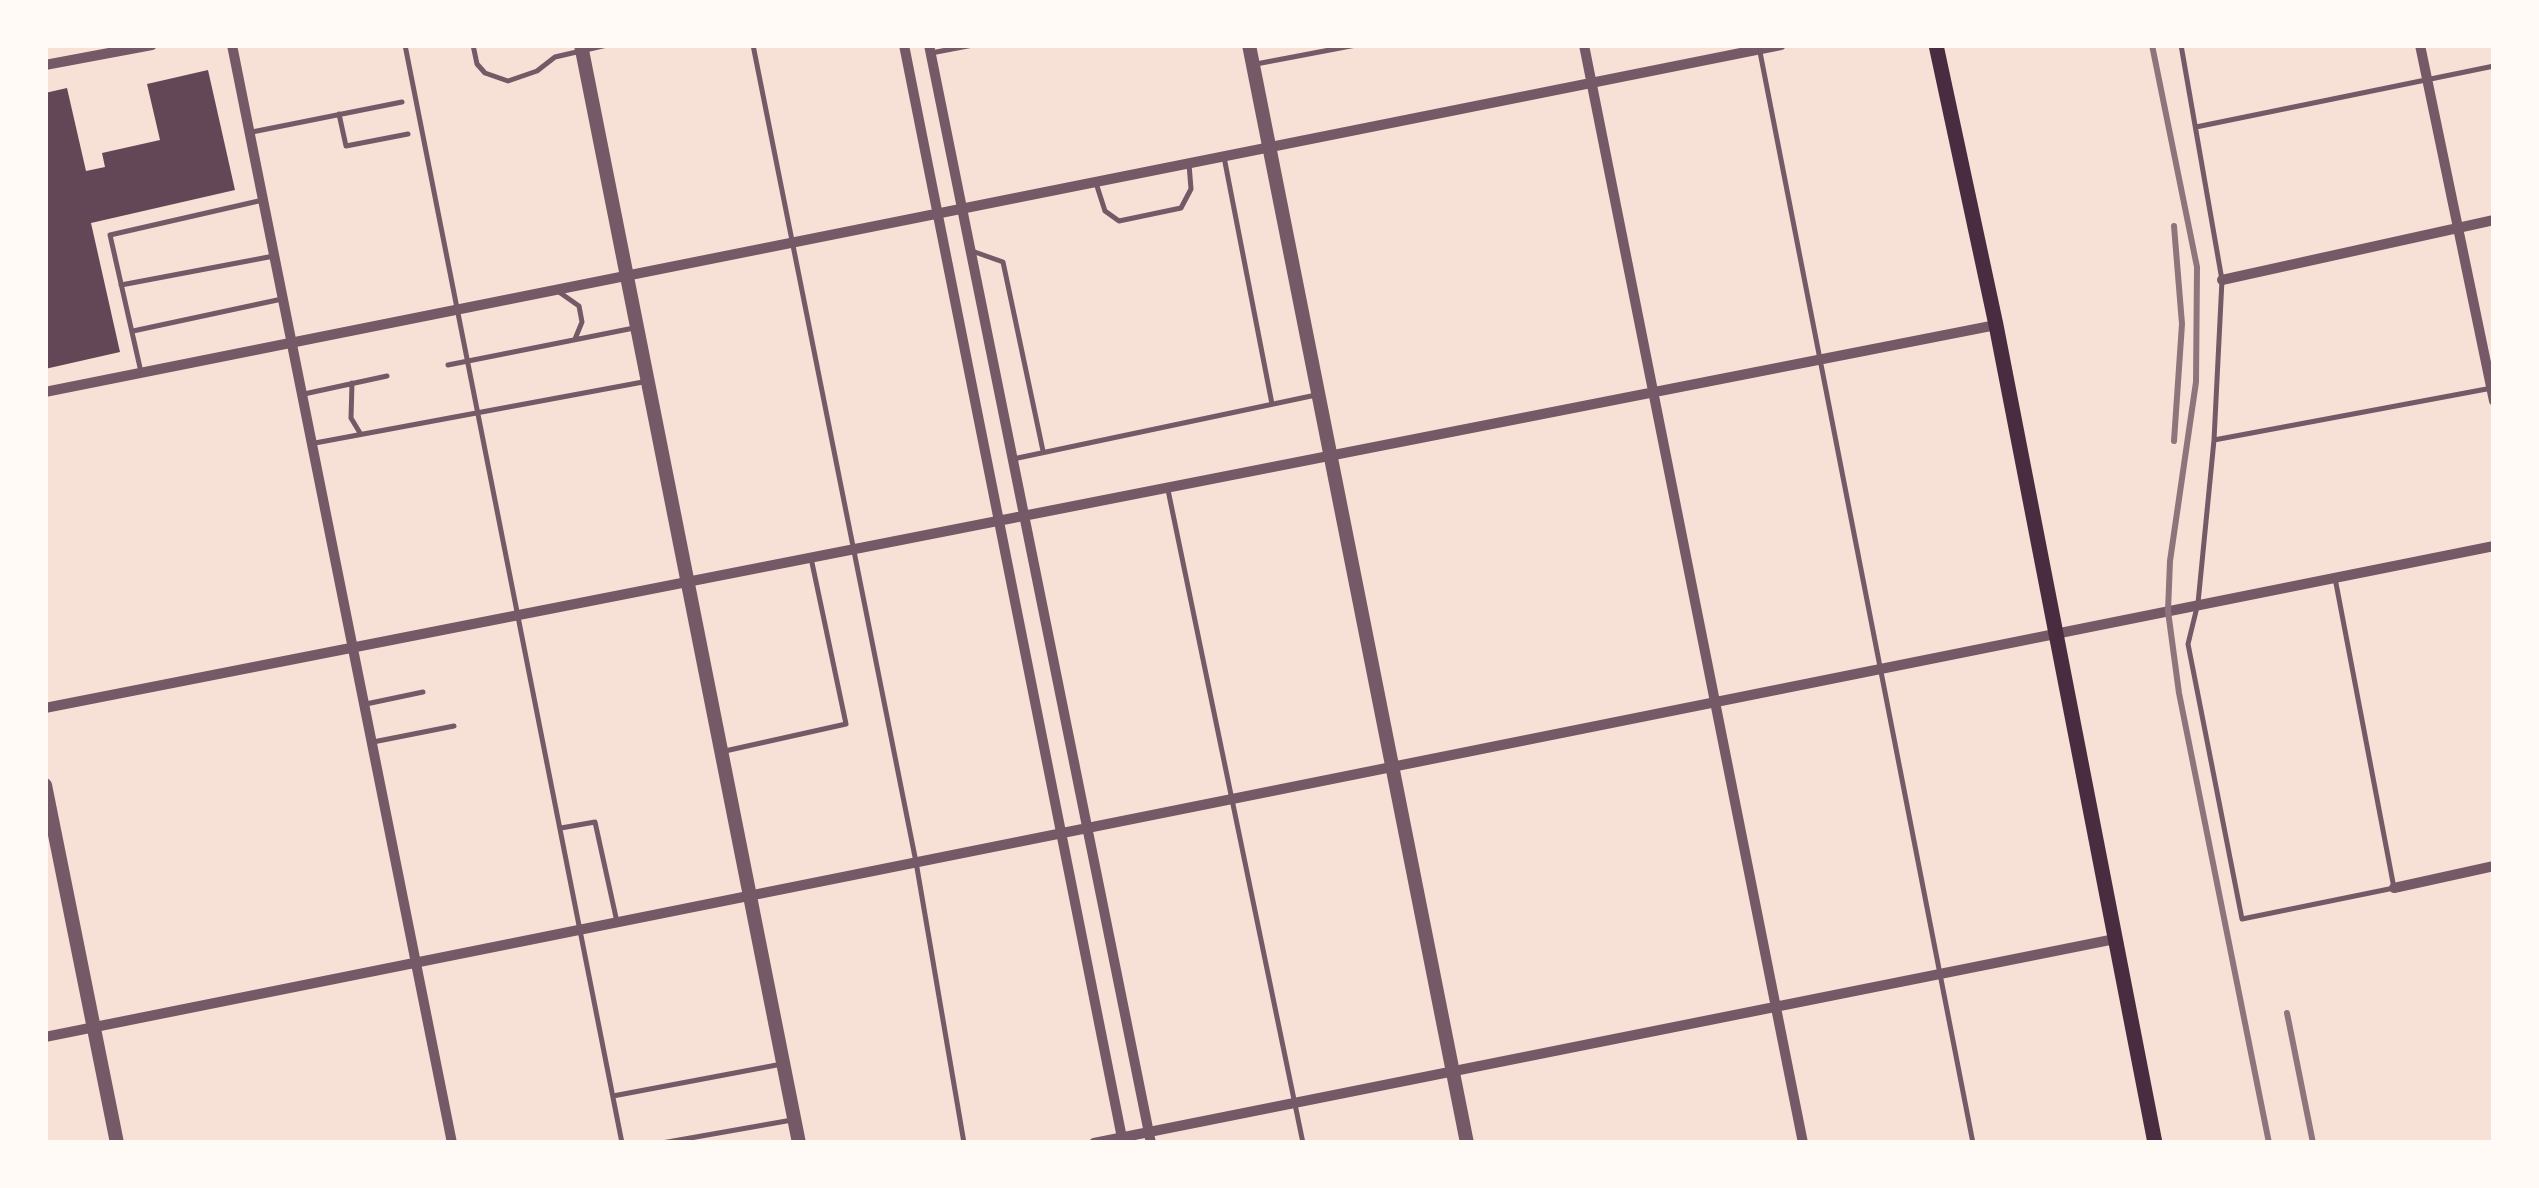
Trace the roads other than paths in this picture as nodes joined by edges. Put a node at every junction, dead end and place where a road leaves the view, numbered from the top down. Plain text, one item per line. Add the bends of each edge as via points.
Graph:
1 (72, 45) edge
2 (152, 45) edge
3 (232, 45) edge
4 (404, 45) edge
5 (474, 45) edge
6 (607, 45) edge
7 (753, 45) edge
8 (904, 45) edge
9 (973, 45) edge
10 (1249, 45) edge
11 (1356, 45) edge
12 (1584, 45) edge
13 (1781, 45) edge
14 (1936, 45) edge
15 (2180, 45) edge
16 (2420, 45) edge
17 (581, 48) edge
18 (930, 49) edge
19 (1759, 50) junction
20 (75, 60) junction
21 (45, 65) edge
22 (1253, 65) junction
23 (2494, 66) edge
24 (2428, 80) junction
25 (1592, 83) junction
26 (402, 102) dead end
27 (339, 114) junction
28 (2196, 127) junction
29 (249, 133) junction
30 (408, 134) dead end
31 (1270, 147) junction
32 (1224, 157) junction
33 (1189, 164) junction
34 (1096, 182) junction
35 (262, 200) junction
36 (962, 209) junction
37 (938, 214) junction
38 (2494, 220) edge
39 (2457, 226) junction
40 (791, 243) junction
41 (970, 251) junction
42 (274, 256) junction
43 (626, 276) junction
44 (2222, 280) junction
45 (122, 284) junction
46 (556, 290) junction
47 (282, 299) junction
48 (457, 310) junction
49 (1996, 324) junction
50 (637, 328) junction
51 (132, 331) junction
52 (575, 340) junction
53 (291, 343) junction
54 (1820, 359) junction
55 (468, 361) junction
56 (448, 366) dead end
57 (142, 373) junction
58 (387, 376) dead end
59 (646, 381) junction
60 (352, 383) junction
61 (45, 392) edge
62 (1652, 392) junction
63 (2493, 392) edge
64 (301, 394) junction
65 (1317, 395) junction
66 (1272, 404) junction
67 (478, 412) junction
68 (360, 433) junction
69 (2214, 440) junction
70 (312, 444) junction
71 (1043, 452) junction
72 (1329, 456) junction
73 (1010, 460) junction
74 (1167, 488) junction
75 (1021, 516) junction
76 (998, 521) junction
77 (2494, 546) edge
78 (852, 550) junction
79 (811, 558) junction
80 (2335, 578) junction
81 (687, 582) junction
82 (2198, 604) junction
83 (520, 615) junction
84 (2058, 634) junction
85 (354, 648) junction
86 (1879, 669) junction
87 (424, 692) dead end
88 (1712, 703) junction
89 (366, 704) junction
90 (45, 708) edge
91 (454, 726) dead end
92 (373, 742) junction
93 (722, 751) junction
94 (1390, 767) junction
95 (45, 785) edge
96 (1230, 799) junction
97 (1085, 827) junction
98 (560, 828) junction
99 (1059, 832) junction
100 (916, 862) junction
101 (2494, 866) edge
102 (2394, 888) junction
103 (750, 896) junction
104 (617, 922) junction
105 (579, 930) junction
106 (2115, 940) junction
107 (416, 962) junction
108 (1938, 975) junction
109 (1773, 1008) junction
110 (94, 1027) junction
111 (45, 1036) edge
112 (784, 1064) junction
113 (1453, 1072) junction
114 (613, 1096) junction
115 (1296, 1103) junction
116 (794, 1119) junction
117 (1150, 1137) edge
118 (1122, 1140) edge
119 (117, 1143) edge
120 (452, 1143) edge
121 (622, 1143) edge
122 (662, 1143) edge
123 (799, 1143) edge
124 (964, 1143) edge
125 (1094, 1143) edge
126 (1303, 1143) edge
127 (1467, 1143) edge
128 (1803, 1143) edge
129 (1973, 1143) edge
130 (2155, 1143) edge

1 - 20 lane
2 - 20 street
3 - 29 street
4 - 48 lane
5 - 17 lane via 485,73 508,81
6 - 17 lane
7 - 40 lane
8 - 37 street
9 - 18 lane
10 - 22 street
11 - 22 lane
12 - 25 street
13 - 19 street
14 - 49 main road
15 - 28 lane
16 - 24 street
17 - 43 street
18 - 36 street
19 - 25 street
19 - 54 lane
20 - 21 street
22 - 31 street
23 - 24 lane
24 - 28 lane
24 - 39 street
25 - 31 street
25 - 62 street
26 - 27 lane
27 - 29 lane
27 - 30 lane via 346,146
28 - 44 lane
29 - 35 street
31 - 32 street
31 - 65 street
32 - 33 street
32 - 66 lane
33 - 34 street
33 - 34 lane via 1191,189 1181,208 1119,221 1105,212
34 - 36 street
35 - 42 street
35 - 45 lane via 110,235
36 - 37 street
36 - 41 street
37 - 40 street
37 - 76 street
38 - 39 street
39 - 44 street
39 - 63 street
40 - 43 street
40 - 78 lane
41 - 71 lane via 1003,262
41 - 73 street
42 - 45 lane
42 - 47 street
43 - 46 street
43 - 50 street
44 - 69 lane
45 - 51 lane
46 - 48 street
46 - 52 lane via 578,306 582,322
47 - 51 lane
47 - 53 street
48 - 53 street
48 - 55 lane
49 - 54 street
49 - 84 main road
50 - 52 lane
50 - 59 street
51 - 57 lane
52 - 55 lane
53 - 57 street
53 - 64 street
54 - 62 street
54 - 86 lane
55 - 56 lane
55 - 67 lane
57 - 61 street
58 - 60 lane
59 - 67 lane
59 - 81 street
60 - 64 lane
60 - 68 lane via 352,418
62 - 72 street
62 - 88 street
63 - 69 lane
64 - 70 street
65 - 66 lane
65 - 72 street
66 - 71 lane
67 - 68 lane
67 - 83 lane
68 - 70 lane
69 - 82 lane
70 - 85 street
71 - 73 lane
72 - 74 street
72 - 94 street
73 - 75 street
74 - 75 street
74 - 96 lane
75 - 76 street
75 - 97 street
76 - 78 street
76 - 99 street
77 - 80 street
78 - 79 street
78 - 100 lane
79 - 81 street
79 - 93 lane via 846,724
80 - 82 street
80 - 102 lane
81 - 83 street
81 - 93 street
82 - 84 street
82 - 102 lane via 2188,644 2242,919
83 - 85 street
83 - 98 lane
84 - 86 street
84 - 106 main road
85 - 89 street
85 - 90 street
86 - 88 street
86 - 108 lane
87 - 89 lane
88 - 94 street
88 - 109 street
89 - 92 street
91 - 92 lane
92 - 107 street
93 - 103 street
94 - 96 street
94 - 113 street
95 - 110 street
96 - 97 street
96 - 115 lane
97 - 99 street
97 - 117 street
98 - 104 lane via 595,822
98 - 105 lane
99 - 100 street
99 - 118 street
100 - 103 street
100 - 124 lane
101 - 102 street
103 - 104 street
103 - 112 street
104 - 105 street
105 - 107 street
105 - 114 lane
106 - 108 street
106 - 130 main road
107 - 110 street
107 - 120 street
108 - 109 street
108 - 129 lane
109 - 113 street
109 - 128 street
110 - 111 street
110 - 119 street
112 - 114 lane
112 - 116 street
113 - 115 street
113 - 127 street
114 - 121 lane
115 - 117 street
115 - 126 lane
116 - 122 lane
116 - 123 street
117 - 118 street
118 - 125 street

